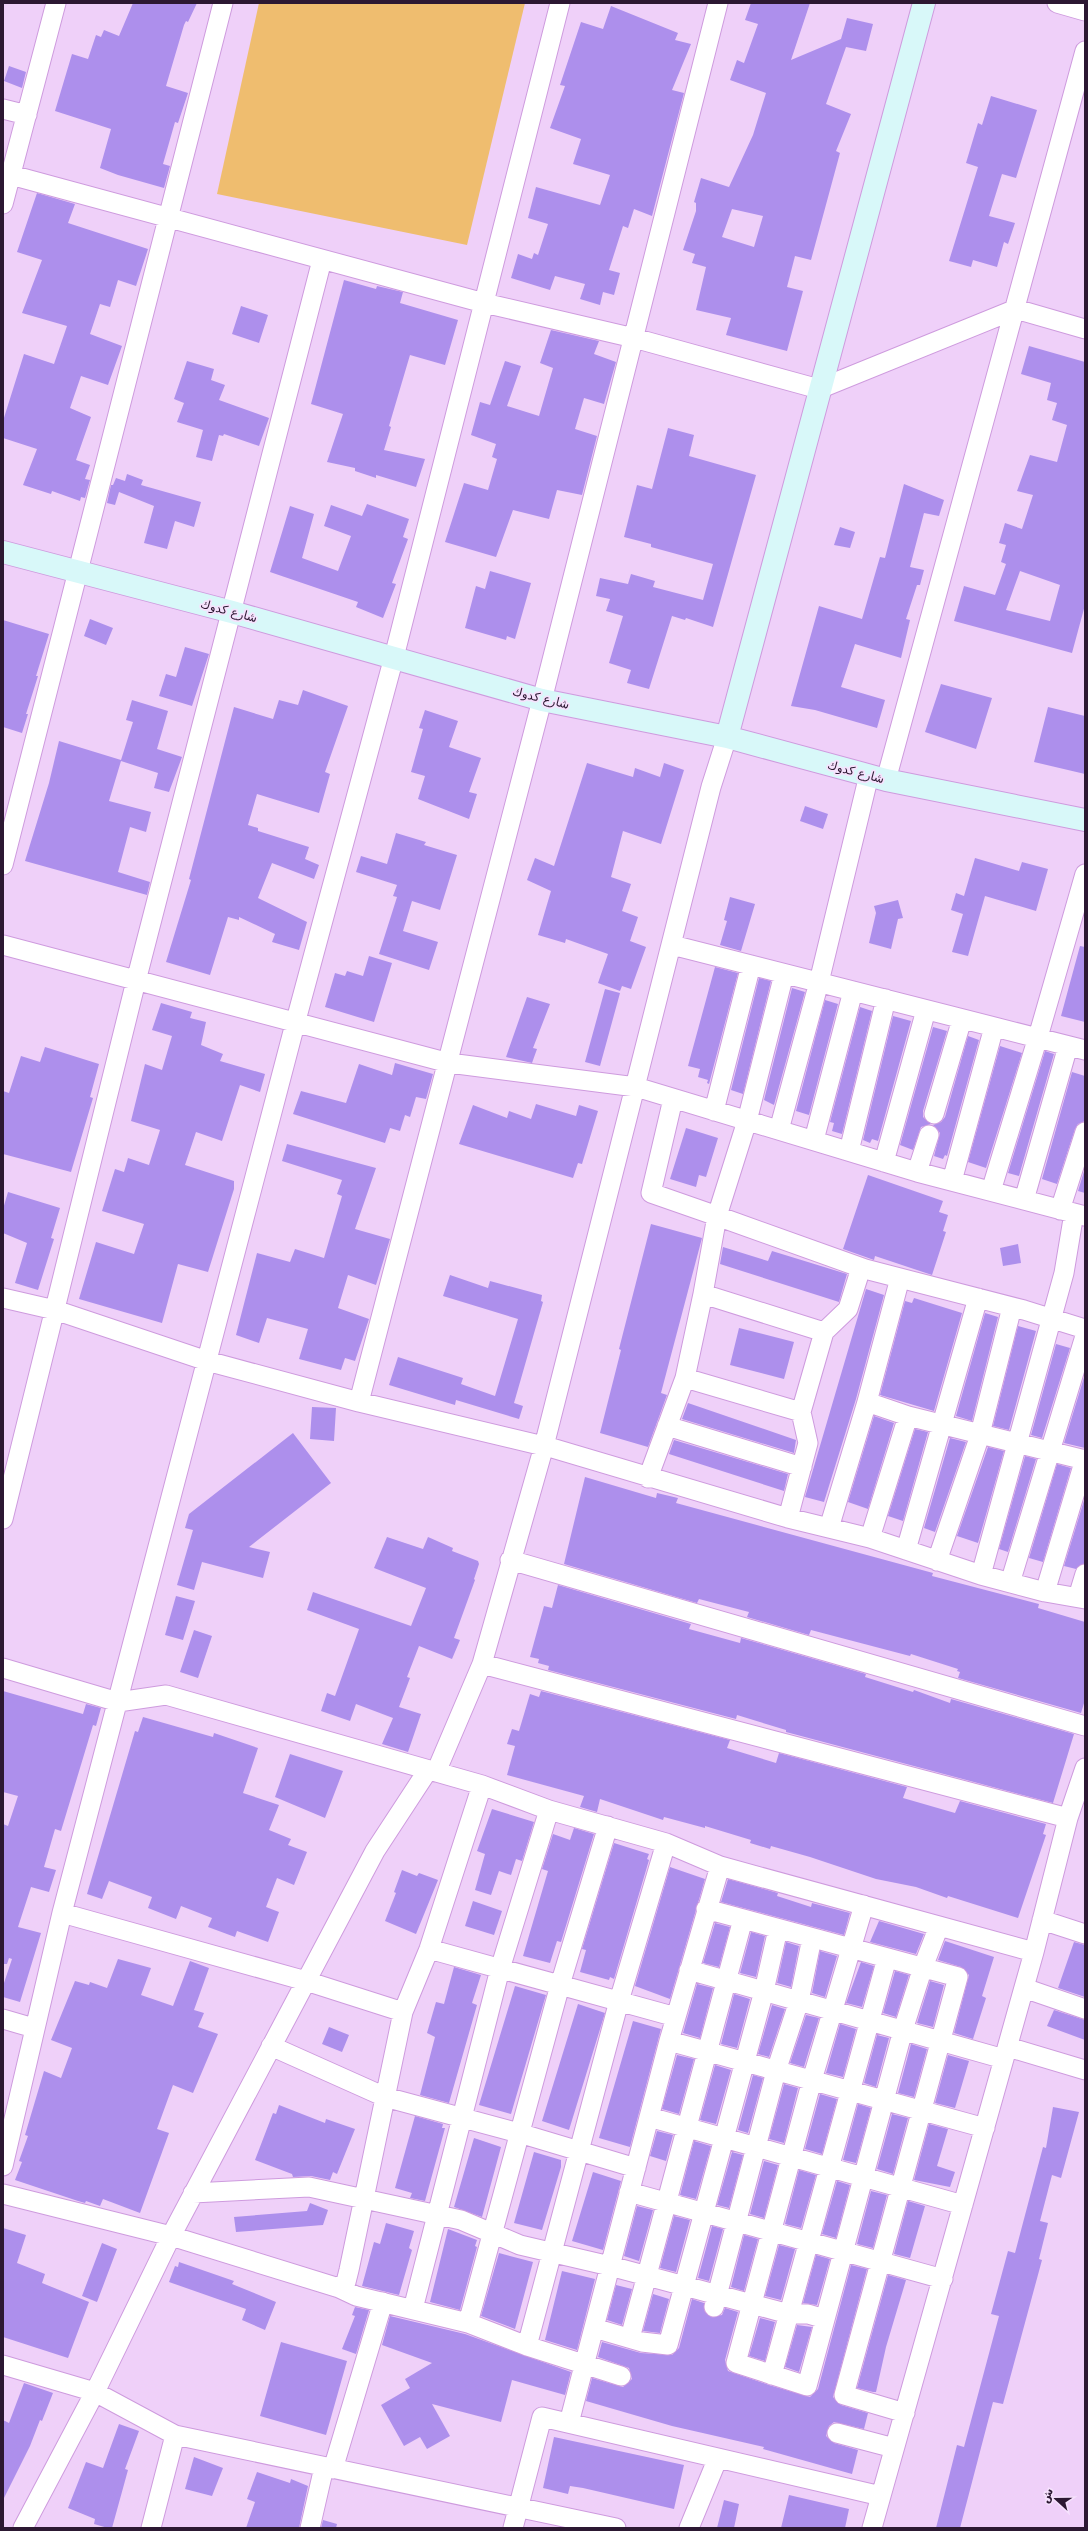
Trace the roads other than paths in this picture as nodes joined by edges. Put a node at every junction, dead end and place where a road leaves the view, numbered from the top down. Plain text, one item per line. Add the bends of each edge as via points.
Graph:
1 (56, 3) edge
2 (223, 3) edge
3 (560, 3) edge
4 (718, 3) edge
5 (924, 3) edge
6 (1057, 3) edge
7 (1085, 11) edge
8 (1085, 51) edge
9 (3, 109) edge
10 (27, 115) junction
11 (11, 175) junction
12 (3, 204) edge
13 (167, 217) junction
14 (322, 260) junction
15 (484, 303) junction
16 (1016, 310) junction
17 (1085, 329) edge
18 (634, 338) junction
19 (819, 389) junction
20 (3, 552) edge
21 (77, 572) junction
22 (232, 612) junction
23 (394, 657) junction
24 (542, 700) junction
25 (727, 737) junction
26 (877, 778) junction
27 (1085, 820) edge
28 (3, 865) edge
29 (1085, 874) edge
30 (3, 945) edge
31 (672, 945) junction
32 (751, 965) junction
33 (784, 974) junction
34 (136, 981) junction
35 (819, 982) junction
36 (853, 991) junction
37 (886, 999) junction
38 (926, 1010) junction
39 (962, 1019) junction
40 (295, 1024) junction
41 (994, 1027) junction
42 (1038, 1037) junction
43 (1076, 1048) edge
44 (449, 1062) junction
45 (636, 1088) junction
46 (673, 1099) junction
47 (714, 1111) junction
48 (934, 1114) dead end
49 (747, 1121) junction
50 (779, 1130) junction
51 (1085, 1132) edge
52 (929, 1135) dead end
53 (814, 1140) junction
54 (849, 1151) junction
55 (884, 1162) junction
56 (918, 1172) junction
57 (952, 1181) junction
58 (990, 1191) junction
59 (1024, 1200) junction
60 (1073, 1213) edge
61 (717, 1216) junction
62 (861, 1268) junction
63 (900, 1278) junction
64 (703, 1294) junction
65 (3, 1298) edge
66 (978, 1298) junction
67 (1012, 1307) junction
68 (55, 1310) junction
69 (1051, 1318) junction
70 (1085, 1329) edge
71 (824, 1332) junction
72 (1085, 1336) edge
73 (207, 1361) junction
74 (685, 1378) junction
75 (359, 1402) junction
76 (867, 1402) junction
77 (801, 1412) junction
78 (908, 1416) junction
79 (943, 1425) junction
80 (667, 1426) junction
81 (980, 1434) junction
82 (1017, 1443) junction
83 (544, 1446) junction
84 (1050, 1452) junction
85 (1085, 1460) edge
86 (802, 1466) junction
87 (648, 1478) junction
88 (788, 1518) junction
89 (3, 1519) edge
90 (829, 1528) junction
91 (870, 1538) junction
92 (906, 1550) junction
93 (510, 1560) junction
94 (937, 1561) junction
95 (1085, 1574) edge
96 (981, 1576) junction
97 (1010, 1583) junction
98 (1045, 1592) junction
99 (1081, 1598) edge
100 (482, 1664) junction
101 (3, 1668) edge
102 (118, 1702) junction
103 (1085, 1726) edge
104 (1085, 1768) edge
105 (432, 1771) junction
106 (482, 1785) junction
107 (1075, 1809) edge
108 (549, 1810) junction
109 (608, 1826) junction
110 (666, 1843) junction
111 (720, 1866) junction
112 (864, 1905) junction
113 (706, 1910) junction
114 (62, 1913) junction
115 (743, 1919) junction
116 (1042, 1920) junction
117 (939, 1926) junction
118 (778, 1929) junction
119 (1085, 1934) edge
120 (812, 1938) junction
121 (429, 1949) junction
122 (852, 1949) junction
123 (1034, 1952) junction
124 (887, 1958) junction
125 (923, 1967) junction
126 (500, 1969) junction
127 (689, 1970) junction
128 (306, 1981) junction
129 (728, 1981) junction
130 (560, 1985) junction
131 (1024, 1988) junction
132 (764, 1991) junction
133 (619, 2001) junction
134 (799, 2001) junction
135 (1085, 2009) edge
136 (834, 2011) junction
137 (403, 2012) junction
138 (676, 2017) junction
139 (3, 2018) edge
140 (871, 2021) junction
141 (34, 2028) junction
142 (903, 2030) junction
143 (669, 2041) junction
144 (942, 2042) junction
145 (271, 2046) junction
146 (707, 2052) junction
147 (1006, 2053) junction
148 (744, 2062) junction
149 (776, 2070) junction
150 (1085, 2070) edge
151 (812, 2080) junction
152 (849, 2091) junction
153 (385, 2097) junction
154 (883, 2100) junction
155 (923, 2111) junction
156 (462, 2117) junction
157 (649, 2117) junction
158 (687, 2128) junction
159 (985, 2128) junction
160 (519, 2133) junction
161 (723, 2138) junction
162 (756, 2147) junction
163 (579, 2152) junction
164 (792, 2157) junction
165 (3, 2166) edge
166 (636, 2168) junction
167 (828, 2168) junction
168 (863, 2177) junction
169 (902, 2188) junction
170 (630, 2192) junction
171 (193, 2193) junction
172 (3, 2194) edge
173 (364, 2200) junction
174 (666, 2202) junction
175 (963, 2205) junction
176 (703, 2213) junction
177 (437, 2216) junction
178 (736, 2222) junction
179 (772, 2232) junction
180 (492, 2233) junction
181 (171, 2236) junction
182 (808, 2242) junction
183 (843, 2251) junction
184 (552, 2254) junction
185 (881, 2262) junction
186 (610, 2266) junction
187 (646, 2276) junction
188 (942, 2279) junction
189 (684, 2286) junction
190 (339, 2288) junction
191 (716, 2301) junction
192 (383, 2302) junction
193 (753, 2304) junction
194 (413, 2309) junction
195 (789, 2314) junction
196 (825, 2319) junction
197 (468, 2323) junction
198 (594, 2328) junction
199 (630, 2338) junction
200 (527, 2346) junction
201 (584, 2365) junction
202 (3, 2366) edge
203 (772, 2375) junction
204 (621, 2376) dead end
205 (95, 2392) junction
206 (905, 2413) junction
207 (569, 2423) junction
208 (837, 2433) dead end
209 (175, 2435) junction
210 (894, 2448) junction
211 (717, 2460) junction
212 (328, 2468) junction
213 (881, 2496) junction
214 (519, 2507) junction
215 (23, 2528) edge
216 (151, 2528) edge
217 (310, 2528) edge
218 (513, 2528) edge
219 (616, 2528) edge
220 (690, 2528) edge
221 (872, 2528) edge

1 - 10 street
2 - 13 street
3 - 15 street
4 - 18 street
5 - 19 street
6 - 7 street
8 - 16 street
9 - 10 street
10 - 11 street
11 - 12 street
11 - 13 street
13 - 14 street
13 - 21 street
14 - 15 street
14 - 22 street
15 - 18 street
15 - 23 street
16 - 17 street
16 - 19 street
16 - 26 street
18 - 19 street
18 - 24 street
19 - 25 street
20 - 21 street, شارع كدوك
21 - 22 street, شارع كدوك
21 - 28 street
22 - 23 street, شارع كدوك
22 - 34 street
23 - 24 street, شارع كدوك
23 - 40 street
24 - 25 street, شارع كدوك
24 - 44 street
25 - 26 street, شارع كدوك
25 - 31 street via 711,787
26 - 27 street, شارع كدوك
26 - 35 street
29 - 42 street
30 - 34 street
31 - 32 street
31 - 45 street
32 - 33 street
32 - 47 street
33 - 35 street
33 - 49 street
34 - 40 street
34 - 68 street
35 - 36 street
35 - 50 street
36 - 37 street
36 - 53 street
37 - 38 street
37 - 54 street
38 - 39 street
38 - 55 street
39 - 41 street
39 - 48 street
40 - 44 street
40 - 73 street
41 - 42 street
41 - 57 street
42 - 43 street
42 - 58 street
43 - 59 street
44 - 45 street
44 - 75 street
45 - 46 street
45 - 83 street
46 - 47 street
46 - 61 street via 651,1194
47 - 49 street
49 - 50 street
49 - 61 street
50 - 53 street
51 - 60 street
52 - 56 street
53 - 54 street
54 - 55 street
55 - 56 street
56 - 57 street
57 - 58 street
58 - 59 street
59 - 60 street
60 - 69 street via 1064,1273
61 - 62 street
61 - 64 street
62 - 63 street
62 - 71 street via 848,1309
63 - 66 street
63 - 76 street
64 - 71 street
64 - 74 street
65 - 68 street
66 - 67 street
66 - 79 street
67 - 69 street
67 - 81 street
68 - 73 street
68 - 89 street
69 - 70 street
69 - 82 street
71 - 77 street
72 - 84 street
73 - 75 street
73 - 102 street
74 - 77 street
74 - 80 street
75 - 83 street
76 - 78 street
76 - 90 street
77 - 86 street via 808,1442
78 - 79 street
78 - 91 street
79 - 81 street
79 - 92 street
80 - 86 street
80 - 87 street
81 - 82 street
81 - 94 street
82 - 84 street
82 - 96 street
83 - 87 street
83 - 93 street
84 - 85 street
84 - 97 street
85 - 98 street
86 - 88 street
87 - 88 street
88 - 90 street
90 - 91 street
91 - 92 street
92 - 94 street
93 - 100 street
93 - 103 street
94 - 96 street
95 - 99 street
96 - 97 street
97 - 98 street
98 - 99 street
100 - 105 street
100 - 107 street
101 - 102 street
102 - 105 street via 166,1695
102 - 114 street
104 - 107 street
105 - 106 street
105 - 128 street via 374,1851
106 - 108 street
106 - 121 street
107 - 116 street
108 - 109 street
108 - 126 street
109 - 110 street
109 - 130 street
110 - 111 street
110 - 133 street
111 - 112 street
111 - 113 street
112 - 117 street
112 - 122 street
113 - 115 street
113 - 127 street
114 - 128 street
114 - 141 street
115 - 118 street
115 - 129 street
116 - 119 street
116 - 123 street
117 - 123 street
117 - 125 street
118 - 120 street
118 - 132 street
120 - 122 street
120 - 134 street
121 - 126 street
121 - 137 street
122 - 124 street
122 - 136 street
123 - 131 street
124 - 125 street
124 - 140 street
125 - 142 street
125 - 144 street via 958,1977
126 - 130 street
126 - 156 street
127 - 129 street
127 - 138 street
128 - 137 street
128 - 145 street
129 - 132 street
129 - 146 street
130 - 133 street
130 - 160 street
131 - 135 street
131 - 147 street
132 - 134 street
132 - 148 street
133 - 138 street
133 - 163 street
134 - 136 street
134 - 149 street
136 - 140 street
136 - 151 street
137 - 153 street
138 - 143 street
139 - 141 street
140 - 142 street
140 - 152 street
141 - 165 street
142 - 144 street
142 - 154 street
143 - 146 street
143 - 157 street
144 - 147 street
144 - 155 street
145 - 153 street
145 - 171 street
146 - 148 street
146 - 158 street
147 - 150 street
147 - 159 street
148 - 149 street
148 - 161 street
149 - 151 street
149 - 162 street
151 - 152 street
151 - 164 street
152 - 154 street
152 - 167 street
153 - 156 street
153 - 173 street
154 - 155 street
154 - 168 street
155 - 159 street
155 - 169 street
156 - 160 street
156 - 177 street
157 - 158 street
157 - 166 street
158 - 161 street
158 - 174 street
159 - 175 street
160 - 163 street
160 - 180 street
161 - 162 street
161 - 176 street
162 - 164 street
162 - 178 street
163 - 166 street
163 - 184 street
164 - 167 street
164 - 179 street
166 - 170 street
167 - 168 street
167 - 182 street
168 - 169 street
168 - 183 street
169 - 175 street
169 - 185 street
170 - 174 street
170 - 186 street
171 - 173 street via 308,2187
171 - 181 street
172 - 181 street
173 - 177 street
173 - 190 street via 346,2282
174 - 176 street
174 - 187 street
175 - 188 street
176 - 178 street
176 - 189 street
177 - 180 street via 461,2220
177 - 194 street
178 - 179 street
178 - 191 street
179 - 182 street
179 - 193 street
180 - 184 street via 520,2246
180 - 197 street
181 - 190 street
181 - 205 street
182 - 183 street
182 - 195 street
183 - 185 street
183 - 196 street
184 - 186 street
184 - 200 street
185 - 188 street
185 - 206 street via 844,2395
186 - 187 street
186 - 198 street
187 - 189 street
187 - 199 street
188 - 206 street
189 - 191 street
189 - 199 street via 668,2345
190 - 192 street via 356,2296
191 - 193 street
192 - 194 street
192 - 212 street
193 - 195 street
193 - 203 street via 736,2363
194 - 197 street
195 - 196 street via 808,2314
195 - 203 street
196 - 203 street via 807,2386
197 - 200 street
198 - 199 street
198 - 201 street
200 - 201 street
201 - 204 street
201 - 207 street
202 - 205 street
205 - 209 street
205 - 215 street
206 - 210 street
207 - 211 street
207 - 214 street via 542,2417
208 - 210 street
209 - 212 street
209 - 216 street
210 - 213 street
211 - 213 street
211 - 220 street
212 - 214 street
212 - 217 street
213 - 221 street
214 - 218 street
214 - 219 street

